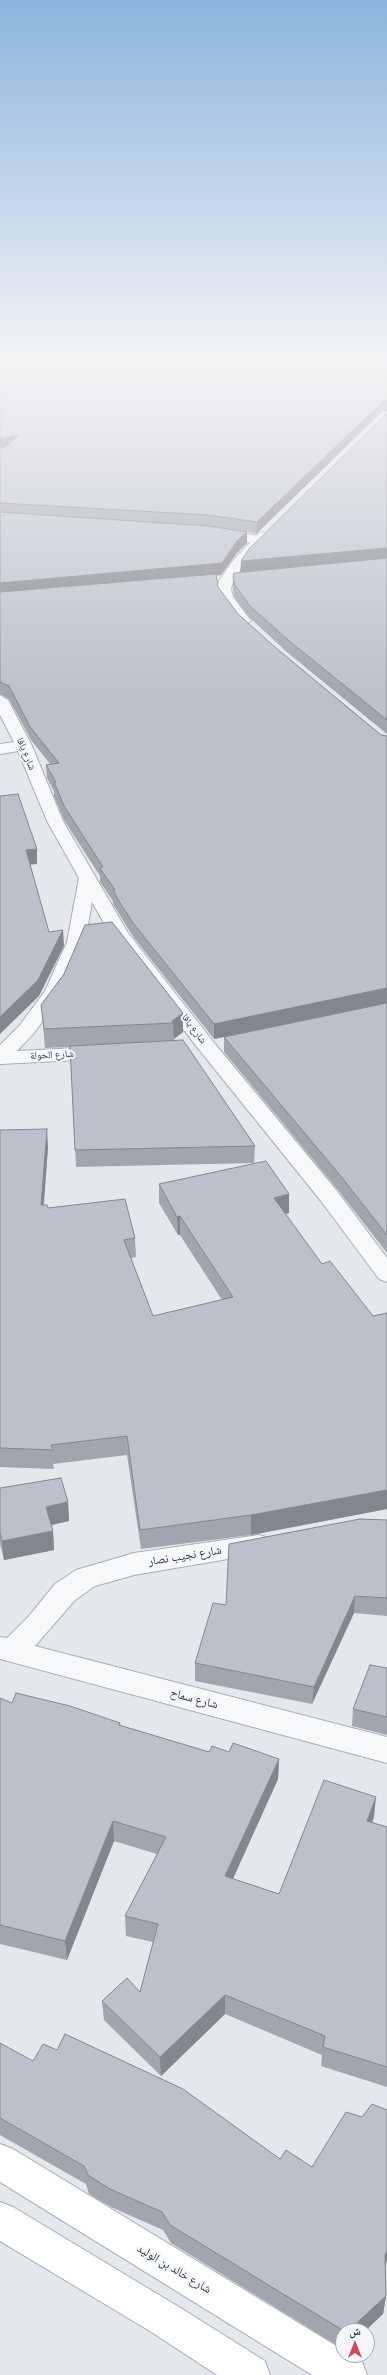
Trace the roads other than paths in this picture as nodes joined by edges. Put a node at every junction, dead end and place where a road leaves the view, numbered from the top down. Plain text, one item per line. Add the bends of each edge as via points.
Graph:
1 (275, 525) edge
2 (202, 532) edge
3 (260, 540) junction
4 (242, 580) edge
5 (226, 581) junction
6 (210, 582) edge
7 (255, 632) edge
8 (0, 700) edge
9 (24, 746) junction
10 (0, 749) edge
11 (88, 876) junction
12 (232, 1043) edge
13 (208, 1048) junction
14 (185, 1049) edge
15 (116, 1052) edge
16 (0, 1057) edge
17 (387, 1274) edge
18 (282, 1540) edge
19 (6, 1649) edge
20 (387, 1750) edge
21 (0, 2162) edge
22 (0, 2220) edge
23 (252, 2375) edge
24 (348, 2375) edge

1 - 3 street
2 - 3 street
3 - 5 street
4 - 5 street
5 - 6 street
5 - 7 street via 226,598
8 - 9 street, شارع يافا
9 - 10 street
9 - 11 street, شارع يافا via 55,821
11 - 13 street, شارع يافا via 120,935
11 - 16 street via 76,942 54,992 27,1029
12 - 13 street
13 - 14 street
13 - 17 street, شارع يافا via 329,1196
15 - 16 street, شارع الحولة
18 - 19 street, شارع نجيب نصار via 134,1564 86,1578 65,1592 39,1624
19 - 20 street, شارع سماح
21 - 24 main road, شارع خالد بن الوليد
22 - 23 main road

